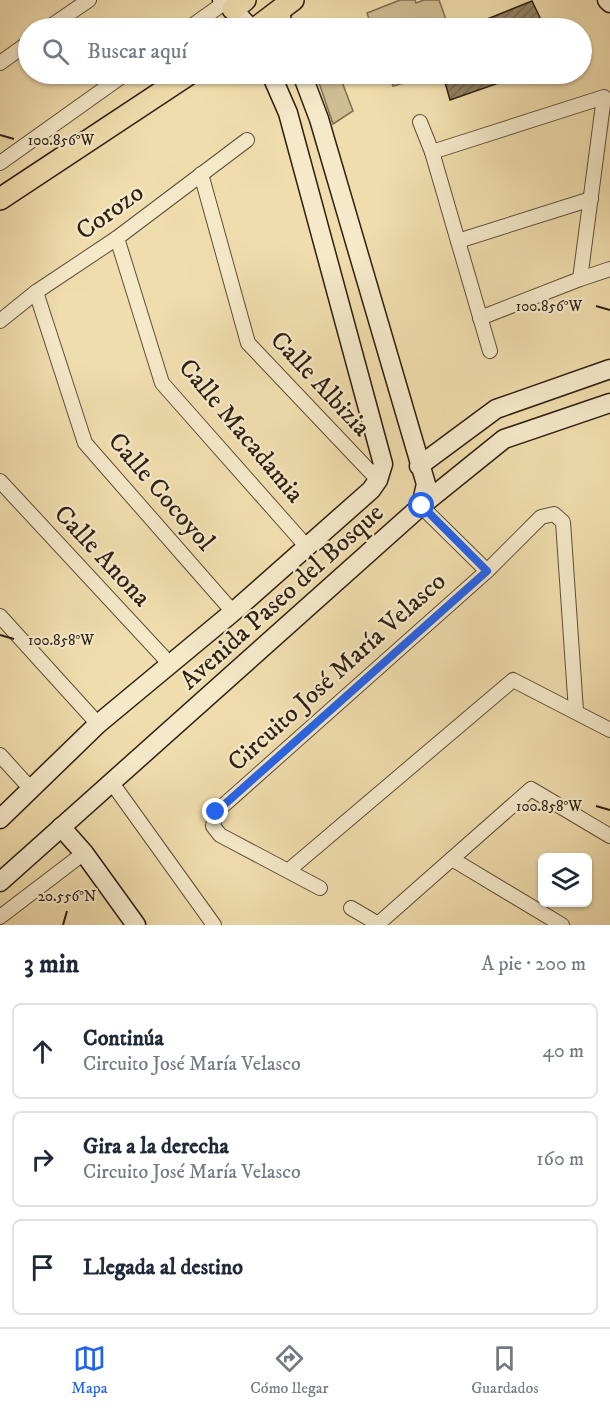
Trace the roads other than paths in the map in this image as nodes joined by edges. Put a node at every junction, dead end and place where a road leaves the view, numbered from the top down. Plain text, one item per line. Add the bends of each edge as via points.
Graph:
1 (89, 0) edge
2 (607, 0) edge
3 (231, 3) edge
4 (610, 3) edge
5 (63, 18) edge
6 (206, 18) edge
7 (242, 18) edge
8 (18, 50) edge
9 (0, 63) edge
10 (111, 84) edge
11 (174, 84) edge
12 (275, 84) edge
13 (306, 84) edge
14 (288, 113) junction
15 (319, 119) junction
16 (420, 122) dead end
17 (247, 140) dead end
18 (432, 152) junction
19 (0, 163) edge
20 (201, 174) junction
21 (0, 199) edge
22 (591, 199) junction
23 (117, 238) junction
24 (458, 241) junction
25 (610, 269) edge
26 (580, 279) junction
27 (36, 292) junction
28 (480, 318) junction
29 (0, 321) edge
30 (490, 351) dead end
31 (610, 369) edge
32 (610, 403) edge
33 (419, 466) junction
34 (378, 480) junction
35 (0, 481) edge
36 (422, 506) junction
37 (307, 547) junction
38 (487, 571) junction
39 (233, 612) junction
40 (0, 616) edge
41 (169, 663) junction
42 (576, 711) junction
43 (98, 724) junction
44 (610, 730) edge
45 (0, 755) edge
46 (112, 783) junction
47 (30, 788) junction
48 (0, 819) edge
49 (61, 827) junction
50 (610, 836) edge
51 (84, 853) junction
52 (452, 859) junction
53 (290, 870) junction
54 (0, 882) edge
55 (320, 888) dead end
56 (351, 908) dead end
57 (0, 917) edge
58 (135, 924) edge
59 (379, 924) edge
60 (214, 925) edge
61 (562, 925) edge

1 - 5 street
2 - 4 main road
3 - 6 street
3 - 7 main road
8 - 9 street
10 - 19 street
11 - 21 main road
12 - 14 main road, Avenida Paseo del Bosque
13 - 15 main road, Avenida Paseo del Bosque
14 - 15 main road
14 - 34 main road, Avenida Paseo del Bosque via 383,464
15 - 33 main road, Avenida Paseo del Bosque
16 - 18 street
17 - 20 street, Corozo
18 - 22 street via 604,98
18 - 24 street
20 - 23 street, Corozo
20 - 34 street, Calle Albizia via 248,343
22 - 24 street
22 - 26 street
23 - 27 street, Corozo
23 - 37 street, Calle Macadamia via 162,383
24 - 28 street
25 - 26 street
26 - 28 street
27 - 29 street, Corozo
27 - 39 street, Calle Cocoyol via 85,442
28 - 30 street
31 - 33 main road via 495,409
32 - 36 main road via 504,439
33 - 36 main road, Avenida Paseo del Bosque via 426,484
34 - 37 main road, Avenida Paseo del Bosque
35 - 41 street, Calle Anona
36 - 38 street, Circuito José María Velasco
36 - 46 main road, Avenida Paseo del Bosque
37 - 39 main road, Avenida Paseo del Bosque
38 - 42 street, Circuito José María Velasco via 541,516 554,514 563,522
38 - 53 street, Circuito José María Velasco via 216,812 213,826 220,835
39 - 41 main road, Avenida Paseo del Bosque
40 - 43 street
41 - 43 main road, Avenida Paseo del Bosque
42 - 44 street
42 - 53 street via 513,680
43 - 47 main road, Avenida Paseo del Bosque
45 - 47 street
46 - 49 main road, Avenida Paseo del Bosque
46 - 60 street
47 - 48 main road, Avenida Paseo del Bosque
49 - 51 main road
49 - 54 main road, Avenida Paseo del Bosque
50 - 52 street via 531,789
51 - 57 street
51 - 58 main road
52 - 59 street
52 - 61 street
53 - 55 street, Circuito José María Velasco
56 - 59 street

